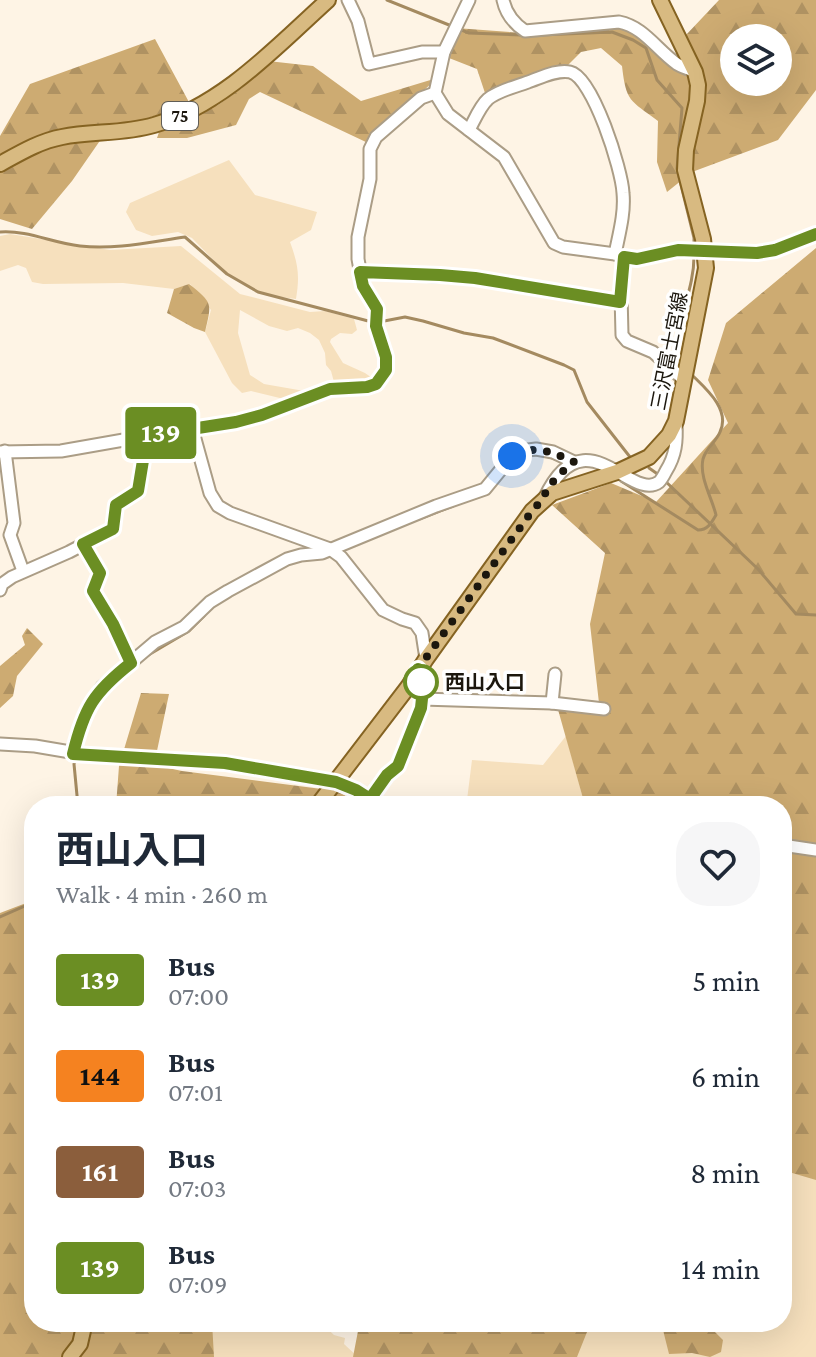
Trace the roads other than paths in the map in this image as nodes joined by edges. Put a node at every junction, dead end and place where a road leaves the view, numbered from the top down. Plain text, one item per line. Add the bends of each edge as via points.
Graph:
1 (328, 0) edge
2 (348, 0) edge
3 (469, 0) edge
4 (503, 0) edge
5 (660, 0) edge
6 (444, 52) junction
7 (695, 72) junction
8 (435, 93) junction
9 (469, 130) junction
10 (0, 164) edge
11 (816, 234) edge
12 (699, 250) junction
13 (620, 255) junction
14 (360, 272) junction
15 (620, 302) junction
16 (686, 373) junction
17 (676, 421) junction
18 (192, 428) junction
19 (147, 436) junction
20 (3, 452) edge
21 (574, 462) junction
22 (617, 472) junction
23 (544, 499) junction
24 (83, 544) junction
25 (330, 549) junction
26 (23, 571) junction
27 (0, 590) edge
28 (131, 663) junction
29 (422, 664) junction
30 (555, 674) dead end
31 (422, 699) junction
32 (552, 703) junction
33 (604, 709) dead end
34 (0, 744) edge
35 (78, 754) junction
36 (336, 782) junction
37 (325, 796) edge
38 (365, 796) edge
39 (372, 796) edge
40 (792, 846) edge
41 (816, 850) edge
42 (83, 1332) edge
43 (70, 1357) edge

1 - 10 main road, 75 via 245,73 182,115 139,129 50,139
2 - 6 street via 369,64
3 - 6 street
4 - 7 street via 514,24 525,31 631,25 678,65
5 - 7 main road, 三沢富士宮線
6 - 8 street
7 - 12 main road, 三沢富士宮線 via 697,101 685,170
8 - 9 street via 448,114
8 - 14 street via 421,98 376,137 370,149 370,179 358,237
9 - 13 street via 504,157 554,243
9 - 13 street via 487,100 500,92 555,73 578,76 600,111 620,177
11 - 12 street via 757,253
12 - 13 street via 637,259
12 - 16 main road, 三沢富士宮線 via 706,268
13 - 15 street
14 - 15 street via 475,278
14 - 18 street via 377,309 376,326 386,357 386,370 376,384 330,389 262,415
15 - 16 street via 627,341
16 - 17 main road, 三沢富士宮線
17 - 22 main road, 三沢富士宮線 via 649,457
17 - 22 street via 677,442 662,477 648,485
18 - 19 street
18 - 25 street via 218,506
19 - 20 street via 61,451
19 - 24 street via 138,491 116,505 113,529
20 - 26 street via 14,523 10,535
21 - 22 street via 593,461
21 - 23 street
21 - 25 street via 553,452 520,451 485,489
22 - 23 main road, 三沢富士宮線
23 - 29 main road, 三沢富士宮線
24 - 26 street
24 - 28 street via 100,573 93,591
25 - 28 street via 287,559 228,591
25 - 29 street via 383,610 415,623 422,633
26 - 27 street
28 - 35 street via 93,699 82,721
29 - 31 street
29 - 36 main road, 三沢富士宮線
30 - 32 street
31 - 32 street
31 - 39 street via 398,766
32 - 33 street
34 - 35 street
35 - 36 street via 225,763
36 - 37 main road, 三沢富士宮線
36 - 38 street
40 - 41 street
42 - 43 main road

